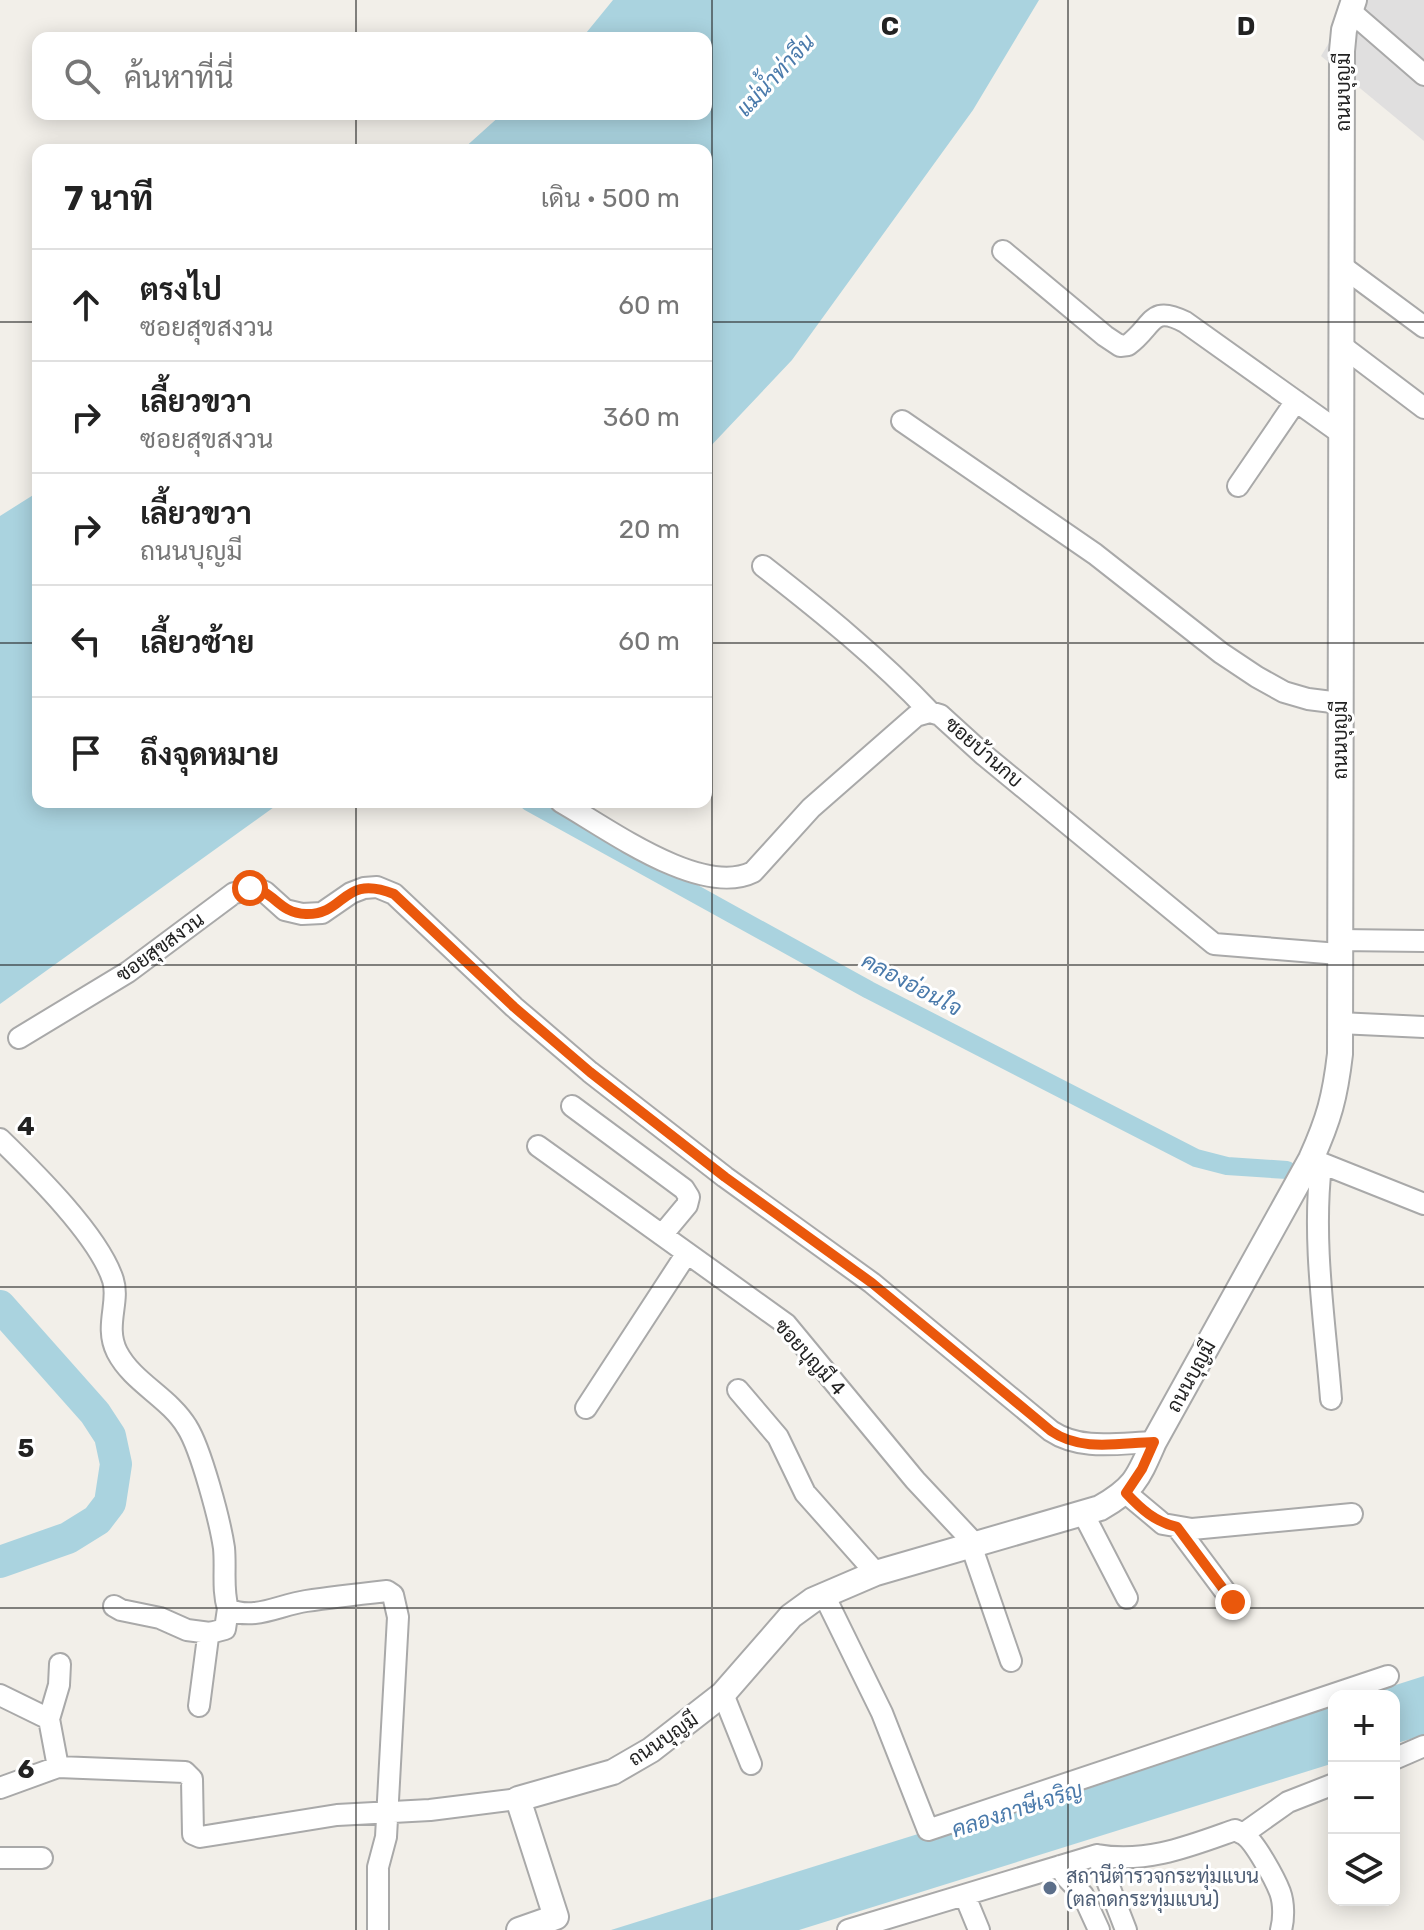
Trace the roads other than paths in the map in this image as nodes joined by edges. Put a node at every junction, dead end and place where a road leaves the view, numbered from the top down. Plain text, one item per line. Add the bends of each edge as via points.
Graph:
1 (1352, 5) edge
2 (1424, 75) edge
3 (1003, 251) dead end
4 (1343, 267) junction
5 (1424, 327) edge
6 (1342, 346) junction
7 (1296, 401) junction
8 (1424, 408) edge
9 (902, 421) dead end
10 (1342, 434) junction
11 (1238, 486) dead end
12 (763, 566) dead end
13 (1340, 703) junction
14 (930, 712) junction
15 (572, 808) edge
16 (1424, 941) edge
17 (1339, 947) junction
18 (1339, 1023) junction
19 (1424, 1027) edge
20 (19, 1038) dead end
21 (572, 1106) dead end
22 (0, 1139) edge
23 (538, 1146) dead end
24 (1316, 1162) junction
25 (1424, 1204) edge
26 (662, 1235) junction
27 (687, 1253) junction
28 (738, 1390) dead end
29 (1331, 1399) dead end
30 (586, 1408) dead end
31 (1154, 1442) junction
32 (1126, 1493) junction
33 (1083, 1513) junction
34 (1352, 1514) dead end
35 (1177, 1527) junction
36 (973, 1545) junction
37 (876, 1573) junction
38 (824, 1595) junction
39 (1127, 1598) dead end
40 (1233, 1602) dead end
41 (114, 1606) dead end
42 (228, 1609) junction
43 (210, 1633) junction
44 (1011, 1661) dead end
45 (60, 1664) dead end
46 (1388, 1676) dead end
47 (723, 1694) junction
48 (0, 1695) edge
49 (199, 1706) dead end
50 (49, 1719) junction
51 (1424, 1746) edge
52 (1400, 1756) edge
53 (751, 1764) dead end
54 (58, 1767) junction
55 (1328, 1786) edge
56 (0, 1788) edge
57 (518, 1799) junction
58 (387, 1813) junction
59 (1243, 1834) junction
60 (1097, 1855) junction
61 (0, 1858) edge
62 (42, 1858) dead end
63 (1060, 1866) junction
64 (965, 1896) junction
65 (378, 1930) edge
66 (519, 1930) edge
67 (848, 1930) edge
68 (979, 1930) edge
69 (1099, 1930) edge
70 (1126, 1930) edge
71 (1281, 1930) edge

1 - 2 street
1 - 4 street, ถนนบุญมี via 1342,51
3 - 7 street via 1120,346 1137,339 1157,316 1168,314
4 - 5 street
4 - 6 street, ถนนบุญมี
6 - 8 street
6 - 10 street, ถนนบุญมี
7 - 10 street
7 - 11 street
9 - 13 street via 1095,554 1257,677 1284,692
10 - 13 street, ถนนบุญมี
12 - 14 street via 890,669
13 - 17 street, ถนนบุญมี
14 - 15 street, ซอยบ้านกบ via 916,716 811,808 746,876 718,879 677,868
14 - 17 street, ซอยบ้านกบ via 940,715 1214,944
16 - 17 street, ซอยบ้านกบ
17 - 18 street, ถนนบุญมี
18 - 19 street
18 - 24 street, ถนนบุญมี via 1334,1100
20 - 31 street, ซอยสุขสงวน via 128,972 234,893 258,889 285,910 313,914 351,893 377,887 394,894 590,1072 872,1283 1065,1441
21 - 26 street via 684,1189 687,1205
22 - 42 street via 40,1177 99,1252 114,1284 111,1320 116,1350 131,1373 189,1429 224,1549
23 - 26 street, ซอยบุญมี 4
24 - 25 street
24 - 29 street
24 - 31 street, ถนนบุญมี
26 - 27 street, ซอยบุญมี 4
27 - 30 street
27 - 36 street, ซอยบุญมี 4 via 786,1324
28 - 37 street via 778,1437 805,1493
31 - 32 street, ถนนบุญมี
32 - 33 street, ถนนบุญมี
32 - 35 street via 1148,1514
33 - 36 street, ถนนบุญมี
33 - 39 street
34 - 35 street
35 - 40 street
36 - 37 street, ถนนบุญมี
36 - 44 street
37 - 38 street, ถนนบุญมี
38 - 46 street via 882,1713 928,1830
38 - 47 street, ถนนบุญมี via 791,1616
41 - 43 street
42 - 43 street via 225,1629
42 - 58 street via 260,1613 303,1601 387,1591 393,1595 398,1617
43 - 49 street
45 - 50 street
47 - 53 street
47 - 57 street, ถนนบุญมี via 681,1729 613,1772
48 - 50 street
50 - 54 street
51 - 52 street
54 - 56 street, ถนนบุญมี
54 - 58 street, ถนนบุญมี via 189,1774 196,1837 337,1815
55 - 59 street via 1288,1802
57 - 58 street, ถนนบุญมี
57 - 66 street via 556,1917
58 - 65 street via 378,1867
59 - 60 street via 1235,1830 1164,1854
59 - 71 street via 1280,1893
60 - 63 street
60 - 70 street
61 - 62 street
63 - 64 street
63 - 69 street via 1083,1895
64 - 67 street
64 - 68 street

